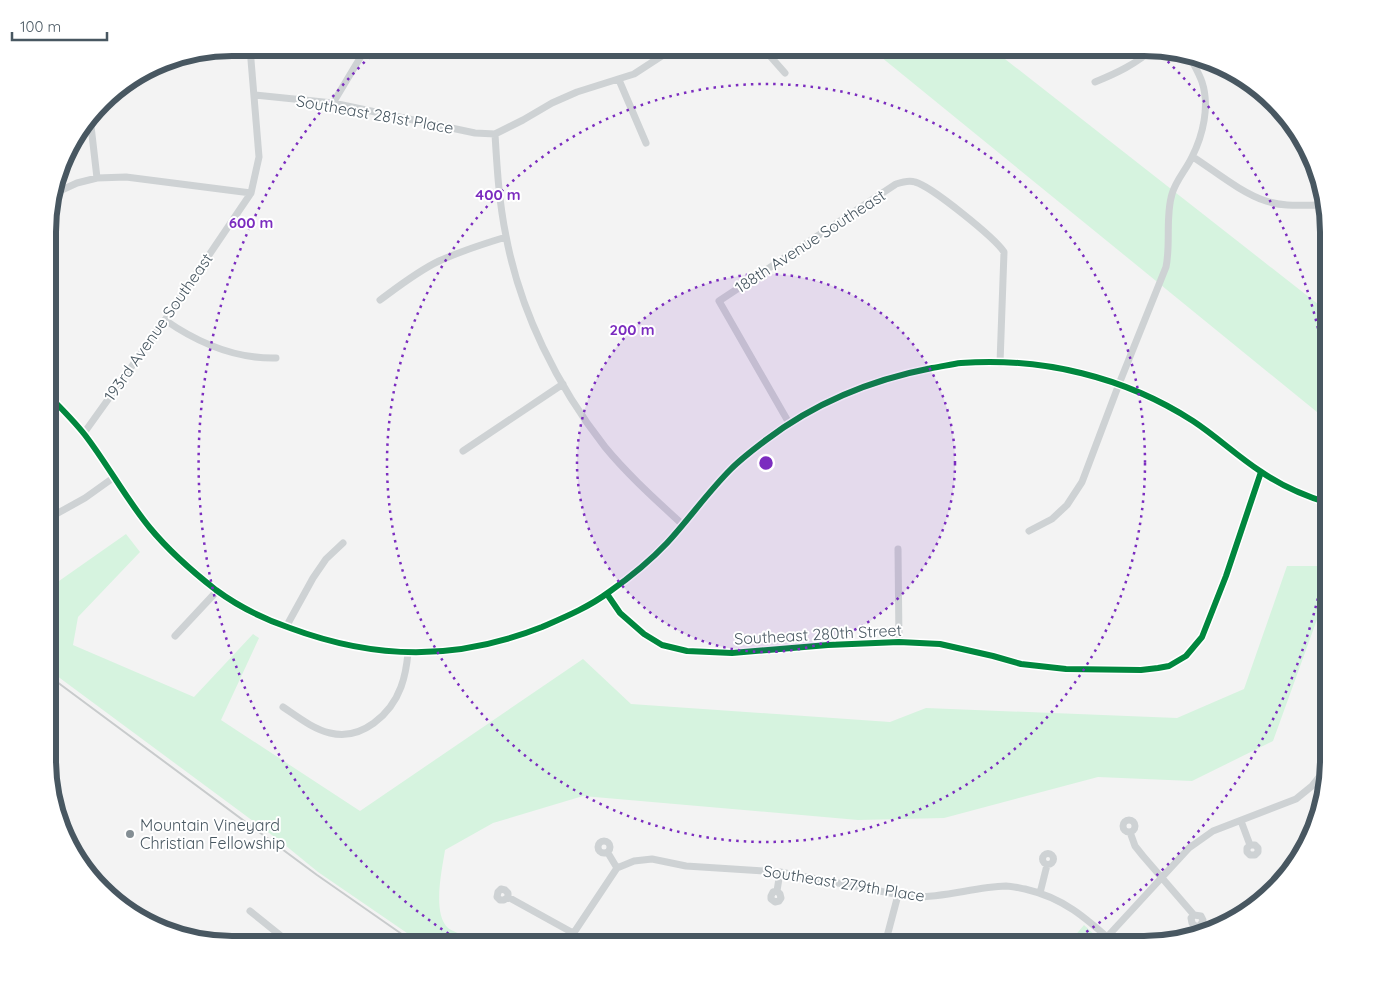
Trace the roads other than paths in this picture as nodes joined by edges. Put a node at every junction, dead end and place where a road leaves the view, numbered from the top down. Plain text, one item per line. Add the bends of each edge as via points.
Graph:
1 (251, 56) edge
2 (361, 56) edge
3 (656, 56) edge
4 (770, 57) edge
5 (1144, 57) edge
6 (1193, 64) edge
7 (784, 73) dead end
8 (619, 80) junction
9 (1095, 82) dead end
10 (255, 95) junction
11 (333, 103) junction
12 (91, 127) edge
13 (495, 134) junction
14 (646, 143) dead end
15 (1193, 157) junction
16 (97, 178) junction
17 (61, 191) edge
18 (251, 193) junction
19 (1317, 204) edge
20 (506, 237) junction
21 (380, 300) dead end
22 (165, 320) junction
23 (276, 358) dead end
24 (1000, 363) junction
25 (563, 384) junction
26 (1119, 384) junction
27 (56, 404) edge
28 (789, 422) junction
29 (84, 434) junction
30 (463, 451) dead end
31 (1261, 472) junction
32 (113, 478) junction
33 (1320, 500) edge
34 (57, 514) edge
35 (683, 524) junction
36 (1029, 531) dead end
37 (343, 543) dead end
38 (898, 549) dead end
39 (217, 591) junction
40 (607, 594) junction
41 (286, 627) junction
42 (175, 636) dead end
43 (899, 642) junction
44 (408, 653) junction
45 (283, 707) dead end
46 (1318, 778) edge
47 (1241, 821) junction
48 (1130, 832) dead end
49 (1250, 845) dead end
50 (608, 853) dead end
51 (1047, 865) dead end
52 (617, 868) junction
53 (780, 872) junction
54 (1162, 878) junction
55 (777, 891) dead end
56 (1040, 893) junction
57 (898, 895) junction
58 (508, 898) dead end
59 (250, 911) dead end
60 (1194, 915) dead end
61 (573, 934) junction
62 (279, 935) edge
63 (576, 935) edge
64 (887, 936) edge
65 (1106, 936) edge
66 (1108, 936) edge

1 - 10 street, 193rd Avenue Southeast
2 - 11 street
3 - 8 street via 634,74
4 - 7 street
5 - 9 street
6 - 15 street via 1202,83 1205,122
8 - 13 street via 577,92
8 - 14 street
10 - 11 street, Southeast 281st Place
10 - 18 street, 193rd Avenue Southeast via 259,158
11 - 13 street, Southeast 281st Place via 475,133
12 - 16 street
13 - 20 street
15 - 19 street via 1266,201 1284,205
15 - 26 street via 1172,193 1166,266
16 - 17 street
16 - 18 street via 126,177
18 - 22 street, 193rd Avenue Southeast
20 - 21 street via 438,262
20 - 25 street via 524,303
22 - 23 street via 193,338 223,350 259,358
22 - 29 street, 193rd Avenue Southeast
24 - 26 street via 1037,364
24 - 28 street via 960,363 900,374 856,388
24 - 28 street, 188th Avenue Southeast via 1004,252 993,238 931,190 914,182 902,182 719,301
25 - 30 street
25 - 35 street via 605,447
26 - 31 street via 1194,422
26 - 36 street via 1088,469 1073,496 1052,519
27 - 29 street
28 - 35 street via 734,465
29 - 32 street
31 - 33 street
31 - 43 street, Southeast 280th Street via 1202,637 1186,656 1169,666 1141,670 1066,670 1021,664 940,644
32 - 34 street
32 - 39 street via 170,550
35 - 40 street via 646,563
37 - 41 street via 313,578
38 - 43 street
39 - 41 street via 243,608
39 - 42 street
40 - 43 street, Southeast 280th Street via 632,625 662,645 677,650 732,653
40 - 44 street via 526,633 485,645
41 - 44 street via 334,642
44 - 45 street via 402,686 396,699 366,729 353,734 329,733
46 - 47 street via 1296,799
47 - 49 street
47 - 54 street via 1204,836
48 - 54 street via 1135,846
50 - 52 street
51 - 56 street
52 - 53 street, Southeast 279th Place via 634,861 652,859 686,866
52 - 61 street
53 - 55 street
53 - 57 street, Southeast 279th Place
54 - 60 street
54 - 66 street
56 - 57 street, Southeast 279th Place via 1008,886 929,898
56 - 65 street, Southeast 279th Place via 1071,906
57 - 64 street
58 - 61 street
59 - 62 street
61 - 63 street

